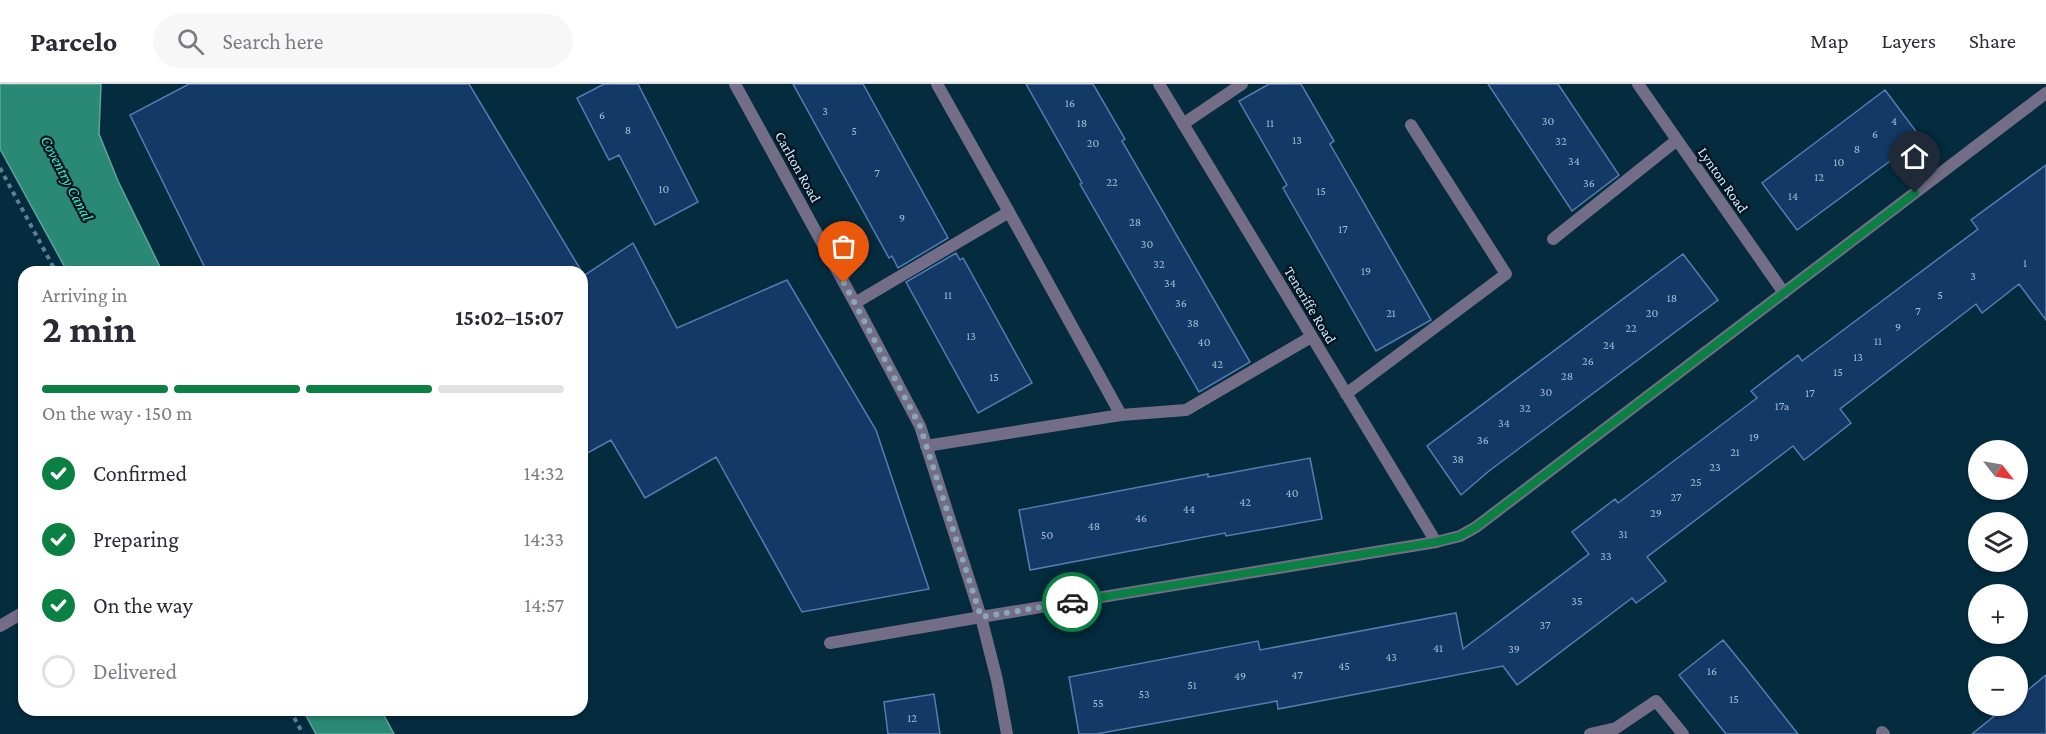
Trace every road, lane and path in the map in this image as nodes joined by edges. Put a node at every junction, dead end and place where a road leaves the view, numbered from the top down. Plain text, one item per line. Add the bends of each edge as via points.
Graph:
1 (735, 84) edge
2 (937, 84) edge
3 (1159, 84) edge
4 (1242, 84) edge
5 (1638, 84) edge
6 (2046, 93) edge
7 (1183, 124) junction
8 (1411, 126) dead end
9 (1677, 140) junction
10 (0, 168) edge
11 (1008, 212) junction
12 (1553, 239) dead end
13 (53, 266) edge
14 (1784, 293) junction
15 (855, 303) junction
16 (1311, 337) junction
17 (1346, 394) junction
18 (1121, 415) junction
19 (926, 446) junction
20 (1436, 542) junction
21 (18, 616) edge
22 (981, 617) junction
23 (0, 626) edge
24 (830, 643) dead end
25 (293, 716) edge
26 (303, 734) edge
27 (1007, 734) edge
28 (1590, 734) edge
29 (1683, 734) edge

1 - 15 street, Carlton Road
2 - 11 street
3 - 7 street, Teneriffe Road
4 - 7 street
5 - 9 street, Lynton Road
6 - 14 street
7 - 16 street, Teneriffe Road
8 - 17 street via 1506,274
9 - 12 street
9 - 14 street, Lynton Road
10 - 13 path
11 - 15 street
11 - 18 street
14 - 20 street via 1476,527
15 - 19 street, Carlton Road via 920,426
16 - 17 street, Teneriffe Road
16 - 18 street via 1186,410
17 - 20 street, Teneriffe Road
18 - 19 street
19 - 22 street, Carlton Road
20 - 22 street
21 - 23 street
22 - 24 street
22 - 27 street, Carlton Road
25 - 26 path
28 - 29 street via 1616,728 1656,701

